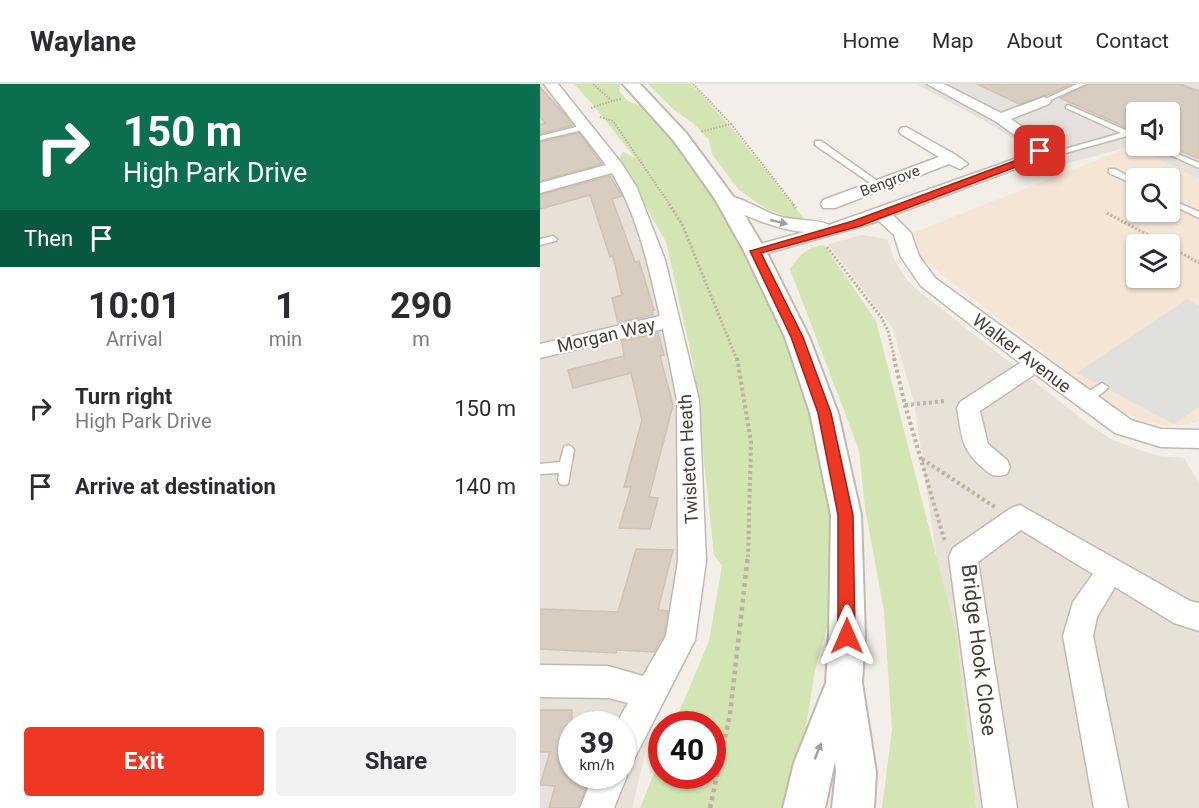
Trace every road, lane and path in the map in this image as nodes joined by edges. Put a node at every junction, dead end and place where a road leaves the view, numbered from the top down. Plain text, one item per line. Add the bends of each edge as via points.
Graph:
1 (551, 84) edge
2 (631, 84) edge
3 (693, 84) edge
4 (934, 84) edge
5 (1083, 84) edge
6 (612, 101) dead end
7 (1044, 101) joint
8 (1068, 107) dead end
9 (1000, 118) junction
10 (584, 119) junction
11 (731, 124) junction
12 (906, 131) dead end
13 (1126, 134) edge
14 (1126, 134) edge
15 (680, 137) junction
16 (540, 138) edge
17 (818, 143) dead end
18 (1040, 151) junction
19 (1176, 156) edge
20 (951, 158) junction
21 (1199, 166) edge
22 (616, 167) junction
23 (1112, 171) dead end
24 (980, 176) junction
25 (1126, 178) edge
26 (879, 185) junction
27 (540, 188) edge
28 (725, 199) junction
29 (830, 204) dead end
30 (1180, 206) edge
31 (881, 213) junction
32 (1107, 213) dead end
33 (1199, 215) edge
34 (814, 231) junction
35 (1146, 234) edge
36 (553, 239) dead end
37 (540, 242) edge
38 (755, 251) junction
39 (1180, 253) edge
40 (1199, 263) edge
41 (671, 320) junction
42 (540, 351) edge
43 (1036, 363) junction
44 (1102, 387) dead end
45 (1084, 400) junction
46 (943, 401) dead end
47 (905, 405) junction
48 (1199, 439) edge
49 (568, 450) dead end
50 (921, 459) junction
51 (998, 467) dead end
52 (540, 469) edge
53 (1020, 516) junction
54 (948, 552) dead end
55 (1111, 570) junction
56 (1199, 617) edge
57 (540, 681) edge
58 (844, 683) junction
59 (651, 694) junction
60 (636, 721) edge
61 (605, 789) edge
62 (597, 808) edge
63 (804, 808) edge
64 (853, 808) edge
65 (1000, 808) edge
66 (1111, 808) edge

1 - 10 street, Twisleton Heath
2 - 15 street
3 - 11 path
4 - 9 street
5 - 7 lane
6 - 10 path
7 - 9 street
8 - 13 lane
9 - 18 street via 1037,144
10 - 16 lane
10 - 22 street, Twisleton Heath
11 - 15 path
11 - 34 path
12 - 20 street, Bengrove
14 - 18 lane via 1058,153
15 - 28 street
17 - 26 lane
18 - 24 street via 1037,156
19 - 21 lane
20 - 24 street, Bengrove
20 - 26 street, Bengrove
22 - 27 street
22 - 41 street, Twisleton Heath via 629,188 656,260
23 - 25 lane
24 - 31 street
26 - 29 street, Bengrove
28 -> 34 street via 775,223
28 - 38 street
30 - 33 lane
31 - 34 street via 857,224
31 - 43 street, Walker Avenue via 902,233 910,257 928,282
32 - 35 path
34 - 38 street
34 - 47 path via 881,317 888,331
36 - 37 lane
38 - 58 street via 797,337 820,402 846,515
39 - 40 path
41 - 42 street, Morgan Way
41 - 59 street, Twisleton Heath via 688,400 693,561 680,640
43 - 45 street, Walker Avenue
43 - 51 street via 968,408 977,449
44 - 45 lane
45 - 48 street, Walker Avenue via 1123,427 1161,438
46 - 47 path
47 - 50 path
49 - 52 lane via 565,473
50 - 53 path via 1009,516
50 - 54 path
53 - 55 street
53 - 65 street, Bridge Hook Close via 963,558
55 - 56 street via 1184,614
55 - 66 street via 1083,612 1078,636
57 - 59 street via 608,682
63 -> 58 street via 814,763
58 - 64 street via 856,772
59 - 60 street, Twisleton Heath
61 - 62 street

